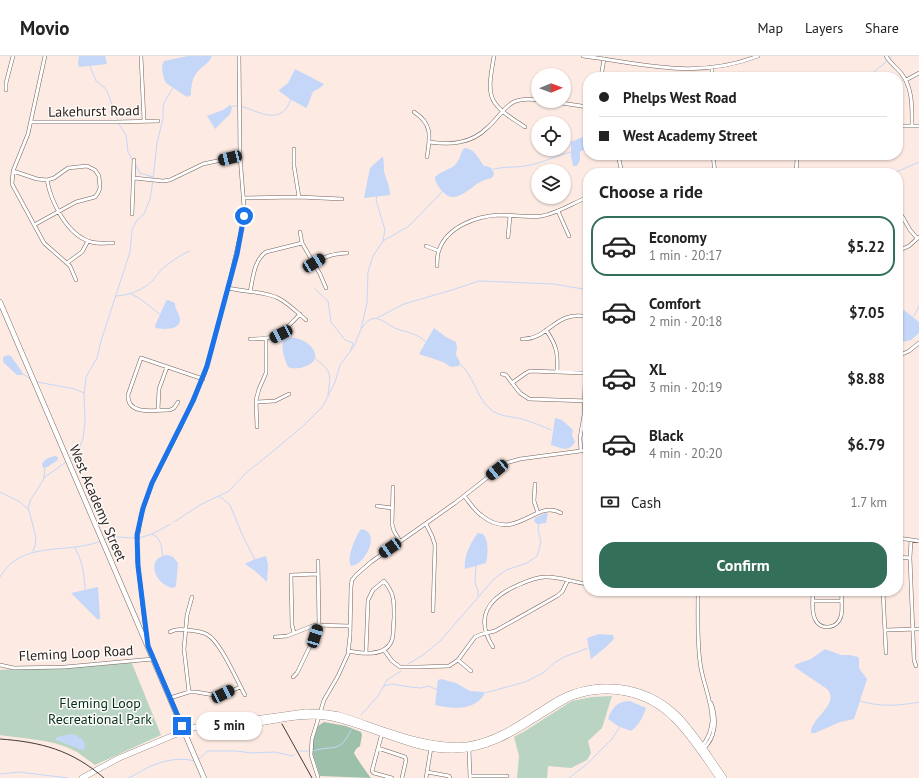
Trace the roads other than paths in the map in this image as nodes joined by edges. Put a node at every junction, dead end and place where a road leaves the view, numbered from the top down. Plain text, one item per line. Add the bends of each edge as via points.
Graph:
1 (13, 56) edge
2 (45, 56) edge
3 (141, 56) edge
4 (239, 56) edge
5 (494, 56) edge
6 (583, 56) edge
7 (758, 56) edge
8 (886, 56) edge
9 (604, 59) junction
10 (712, 68) junction
11 (602, 72) edge
12 (712, 72) edge
13 (899, 72) edge
14 (919, 73) edge
15 (903, 76) edge
16 (906, 80) junction
17 (6, 90) dead end
18 (531, 99) edge
19 (571, 104) edge
20 (583, 106) edge
21 (502, 111) junction
22 (414, 112) dead end
23 (144, 121) junction
24 (158, 121) dead end
25 (31, 122) junction
26 (525, 126) dead end
27 (903, 126) edge
28 (912, 126) junction
29 (919, 126) edge
30 (429, 142) junction
31 (294, 149) dead end
32 (240, 156) junction
33 (427, 157) dead end
34 (134, 160) dead end
35 (13, 171) junction
36 (134, 178) junction
37 (47, 180) junction
38 (298, 197) junction
39 (243, 198) junction
40 (342, 199) dead end
41 (583, 199) edge
42 (558, 210) junction
43 (59, 212) junction
44 (132, 214) dead end
45 (510, 216) junction
46 (903, 218) edge
47 (34, 225) junction
48 (300, 232) dead end
49 (569, 236) dead end
50 (508, 238) dead end
51 (918, 238) edge
52 (88, 240) junction
53 (113, 243) dead end
54 (302, 243) junction
55 (426, 246) dead end
56 (903, 249) edge
57 (439, 251) junction
58 (347, 253) dead end
59 (68, 263) junction
60 (314, 263) junction
61 (437, 266) dead end
62 (76, 280) dead end
63 (228, 288) junction
64 (326, 288) dead end
65 (250, 292) junction
66 (0, 302) edge
67 (300, 314) junction
68 (583, 316) edge
69 (306, 320) dead end
70 (546, 330) junction
71 (250, 339) dead end
72 (266, 339) junction
73 (522, 339) dead end
74 (919, 343) edge
75 (903, 354) edge
76 (167, 367) junction
77 (557, 372) junction
78 (583, 373) edge
79 (502, 374) dead end
80 (203, 380) junction
81 (512, 383) junction
82 (289, 394) dead end
83 (583, 401) edge
84 (178, 402) dead end
85 (257, 402) junction
86 (158, 410) junction
87 (583, 424) edge
88 (257, 427) dead end
89 (581, 451) joint
90 (535, 484) dead end
91 (393, 487) dead end
92 (465, 496) junction
93 (376, 506) dead end
94 (392, 508) junction
95 (538, 513) junction
96 (561, 513) dead end
97 (426, 524) junction
98 (903, 539) edge
99 (911, 540) junction
100 (400, 541) junction
101 (919, 541) edge
102 (903, 557) edge
103 (910, 558) junction
104 (318, 561) dead end
105 (318, 574) junction
106 (568, 580) junction
107 (583, 583) edge
108 (698, 596) edge
109 (814, 596) edge
110 (841, 596) edge
111 (883, 596) edge
112 (192, 597) dead end
113 (841, 600) junction
114 (813, 601) junction
115 (433, 610) dead end
116 (318, 625) junction
117 (350, 626) junction
118 (913, 629) junction
119 (919, 629) edge
120 (186, 630) junction
121 (885, 630) junction
122 (170, 632) dead end
123 (294, 633) junction
124 (486, 633) junction
125 (275, 637) dead end
126 (148, 646) junction
127 (493, 647) dead end
128 (384, 650) junction
129 (348, 651) junction
130 (366, 653) junction
131 (886, 653) dead end
132 (153, 659) junction
133 (458, 660) junction
134 (0, 665) edge
135 (916, 666) dead end
136 (471, 671) dead end
137 (293, 677) dead end
138 (240, 687) junction
139 (189, 692) junction
140 (245, 695) dead end
141 (170, 698) junction
142 (319, 714) junction
143 (185, 732) junction
144 (382, 733) junction
145 (432, 746) junction
146 (378, 748) junction
147 (469, 749) junction
148 (701, 749) junction
149 (427, 772) junction
150 (506, 776) dead end
151 (318, 777) dead end
152 (470, 777) edge
153 (491, 777) edge
154 (84, 778) edge
155 (204, 778) edge
156 (392, 778) edge
157 (402, 778) edge
158 (426, 778) edge
159 (450, 778) edge
160 (719, 778) edge
161 (724, 778) edge

1 - 17 street
2 - 25 street
3 - 23 street
4 - 32 street
5 - 21 street via 490,86 495,103
6 - 9 street
7 - 10 street
8 - 13 street
9 - 10 street via 682,70
9 - 11 street
10 - 12 street
14 - 16 street
15 - 16 street
16 - 28 street via 911,94
18 - 21 street via 517,100
19 - 20 street
21 - 26 street
21 - 30 street via 488,128 465,142
22 - 30 street via 425,122
23 - 24 street, Lakehurst Road
23 - 25 street, Lakehurst Road
25 - 35 street
27 - 28 street
28 - 29 street
30 - 33 street
31 - 38 street
32 - 36 street via 203,164 170,180
32 - 39 street
34 - 36 street
35 - 37 street
35 - 47 street via 13,187
36 - 44 street
37 - 43 street via 49,192
37 - 43 street via 74,166 87,166 99,176 100,188 95,198 78,201
38 - 39 street
38 - 40 street
39 - 63 street via 243,223
41 - 42 street
42 - 45 street via 539,216
42 - 49 street
43 - 47 street
43 - 52 street via 70,229
45 - 50 street
45 - 57 street via 487,217 461,225 446,239
46 - 51 street
47 - 59 street via 46,245
48 - 54 street
51 - 56 street
52 - 53 street
52 - 59 street via 82,252
54 - 60 street
54 - 65 street via 262,255 255,270
55 - 57 street
57 - 61 street
58 - 60 street via 334,253
59 - 62 street
60 - 64 street
63 - 65 street
63 - 80 street
65 - 67 street via 278,298
66 - 126 main road, West Academy Street
67 - 69 street
67 - 72 street via 281,334
68 - 70 street via 566,317
70 - 73 street via 534,337
70 - 77 street via 556,348
71 - 72 street
72 - 85 street via 266,373 257,393
74 - 75 street
76 - 80 street
76 - 86 street via 159,389
76 - 86 street via 141,358 128,395 130,405 134,409
77 - 78 street
77 - 81 street via 530,371
79 - 81 street
80 - 126 street via 152,483 141,515 137,558
81 - 83 street via 529,399
82 - 85 street via 275,402
84 - 86 street via 170,410
85 - 88 street
87 - 89 street
89 - 92 street via 510,461
90 - 95 street via 534,500
91 - 94 street
92 - 95 street via 480,515 502,525 512,524
92 - 97 street
93 - 94 street
94 - 100 street via 393,527
95 - 96 street via 553,510
97 - 100 street
97 - 115 street via 435,545
98 - 99 street
99 - 101 street
99 - 103 street
100 - 117 street via 353,578
102 - 103 street
103 - 118 street
104 - 105 street
105 - 116 street
105 - 123 street via 291,575
106 - 107 street
106 - 124 street via 557,596 495,631
106 - 124 street via 538,577 501,594 487,610
108 - 148 street via 700,662 708,698 714,712 710,740
109 - 114 street
110 - 113 street
111 - 121 street
112 - 120 street
113 - 114 street
113 - 114 street via 839,621 834,626 825,627 816,622
116 - 117 street
116 - 123 street
116 - 137 street via 315,636
117 - 129 street
118 - 119 street
118 - 121 street
118 - 135 street
120 - 122 street
120 - 138 street via 202,632 214,640
120 - 139 street via 184,649
121 - 131 street
123 - 125 street
124 - 127 street
124 - 133 street via 474,638
126 - 132 main road, West Academy Street
128 - 130 street
128 - 130 street via 393,637 394,601 384,581 374,588 368,600
128 - 133 street via 394,664 403,667 445,667
129 - 130 street
129 - 142 street
132 - 134 street, Fleming Loop Road via 65,667 14,668
132 - 141 main road, West Academy Street
133 - 136 street
138 - 139 street via 219,695
138 - 140 street
139 - 141 street
141 - 143 main road, West Academy Street
142 - 143 highway via 301,712 210,724
142 - 144 highway
142 - 145 highway via 339,715
142 - 151 street via 311,751
143 - 154 highway via 113,761
143 - 155 main road, West Academy Street
144 - 145 highway
144 - 146 street
145 - 147 highway via 448,750
145 - 148 highway via 459,746 488,740 566,696 589,688 608,686 640,692 663,704 683,722
145 - 149 street
146 - 156 street via 372,771
146 - 157 street via 405,757
147 - 148 highway via 505,738 561,702 588,693 608,691 635,695 657,705 676,720
147 - 152 street
148 - 160 highway
148 - 161 highway
149 - 158 street
149 - 159 street via 447,775
150 - 153 street
152 - 153 street

